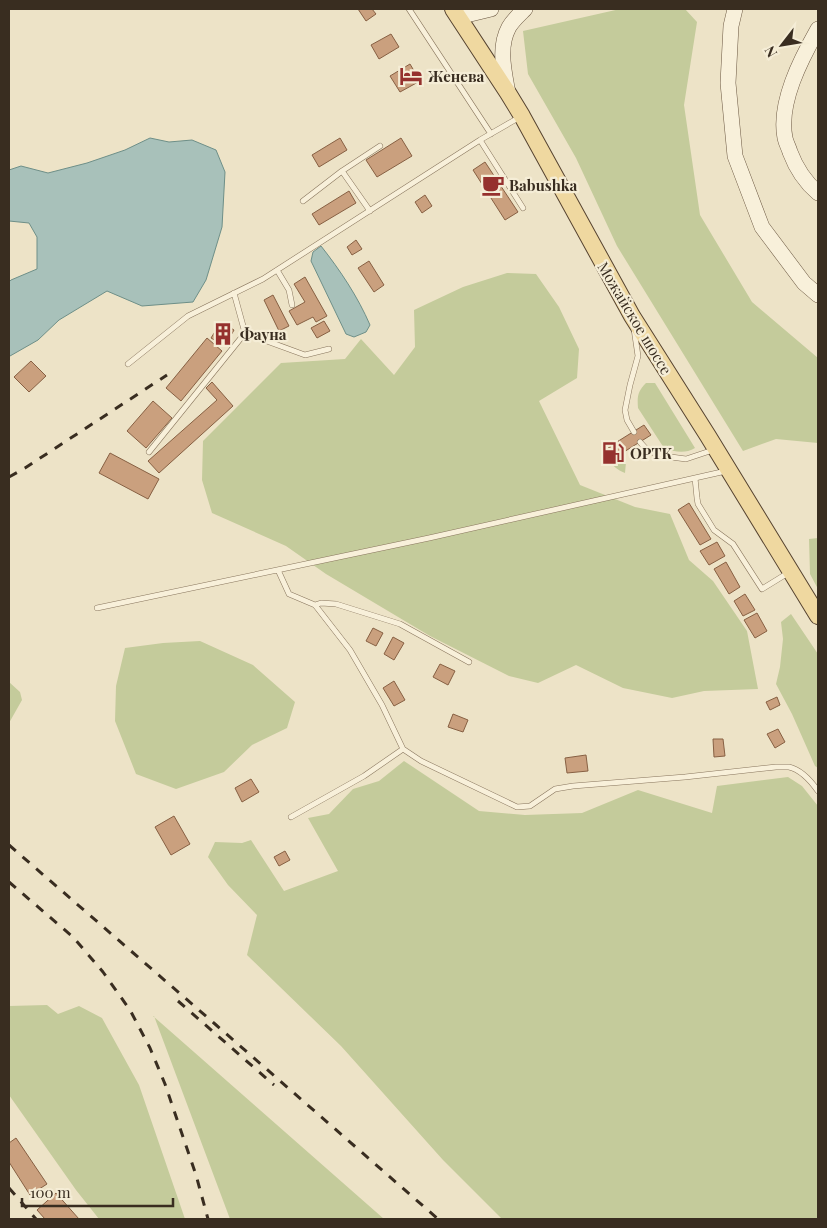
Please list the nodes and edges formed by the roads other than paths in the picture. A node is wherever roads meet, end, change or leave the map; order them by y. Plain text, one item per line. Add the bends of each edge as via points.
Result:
1 (409, 9) edge
2 (491, 9) edge
3 (525, 9) edge
4 (735, 9) edge
5 (456, 13) edge
6 (818, 29) edge
7 (508, 93) junction
8 (522, 116) junction
9 (491, 134) junction
10 (480, 140) junction
11 (380, 146) dead end
12 (342, 171) junction
13 (818, 193) edge
14 (303, 201) dead end
15 (523, 208) dead end
16 (370, 211) junction
17 (277, 270) junction
18 (234, 293) junction
19 (818, 295) edge
20 (292, 305) dead end
21 (632, 316) junction
22 (244, 332) junction
23 (329, 349) dead end
24 (128, 364) dead end
25 (634, 432) dead end
26 (640, 442) dead end
27 (716, 448) junction
28 (149, 452) dead end
29 (729, 470) junction
30 (695, 478) junction
31 (278, 570) junction
32 (791, 571) junction
33 (315, 605) junction
34 (97, 608) dead end
35 (818, 616) edge
36 (469, 662) dead end
37 (403, 749) junction
38 (818, 791) edge
39 (291, 818) dead end

1 - 9 lane
2 - 5 main road
3 - 7 main road via 510,26 503,44
4 - 19 main road via 728,83 735,156 762,227 804,283
5 - 7 main road, Можайское шоссе
6 - 13 main road via 792,82 784,111 785,137 794,163
7 - 8 main road, Можайское шоссе
8 - 9 lane
8 - 21 main road, Можайское шоссе
9 - 10 lane
10 - 15 lane
10 - 16 lane
11 - 12 lane
12 - 14 lane
12 - 16 lane
16 - 17 lane
17 - 18 lane
17 - 20 lane via 289,290
18 - 22 lane
18 - 24 lane via 188,316
21 - 25 lane via 638,356 625,410
21 - 27 main road, Можайское шоссе
22 - 23 lane via 305,355
22 - 28 lane
26 - 27 lane via 648,451 686,459
27 - 29 main road, Можайское шоссе
29 - 30 lane
29 - 32 main road, Можайское шоссе
30 - 31 lane
30 - 32 lane via 698,504 714,530 734,544 762,589
31 - 33 lane via 289,594
31 - 34 lane
32 - 35 main road, Можайское шоссе
33 - 36 lane via 336,604 400,624
33 - 37 lane via 350,650
37 - 38 lane via 420,761 517,807 530,806 555,789 573,786 776,767 791,768 805,775
37 - 39 lane via 364,776

